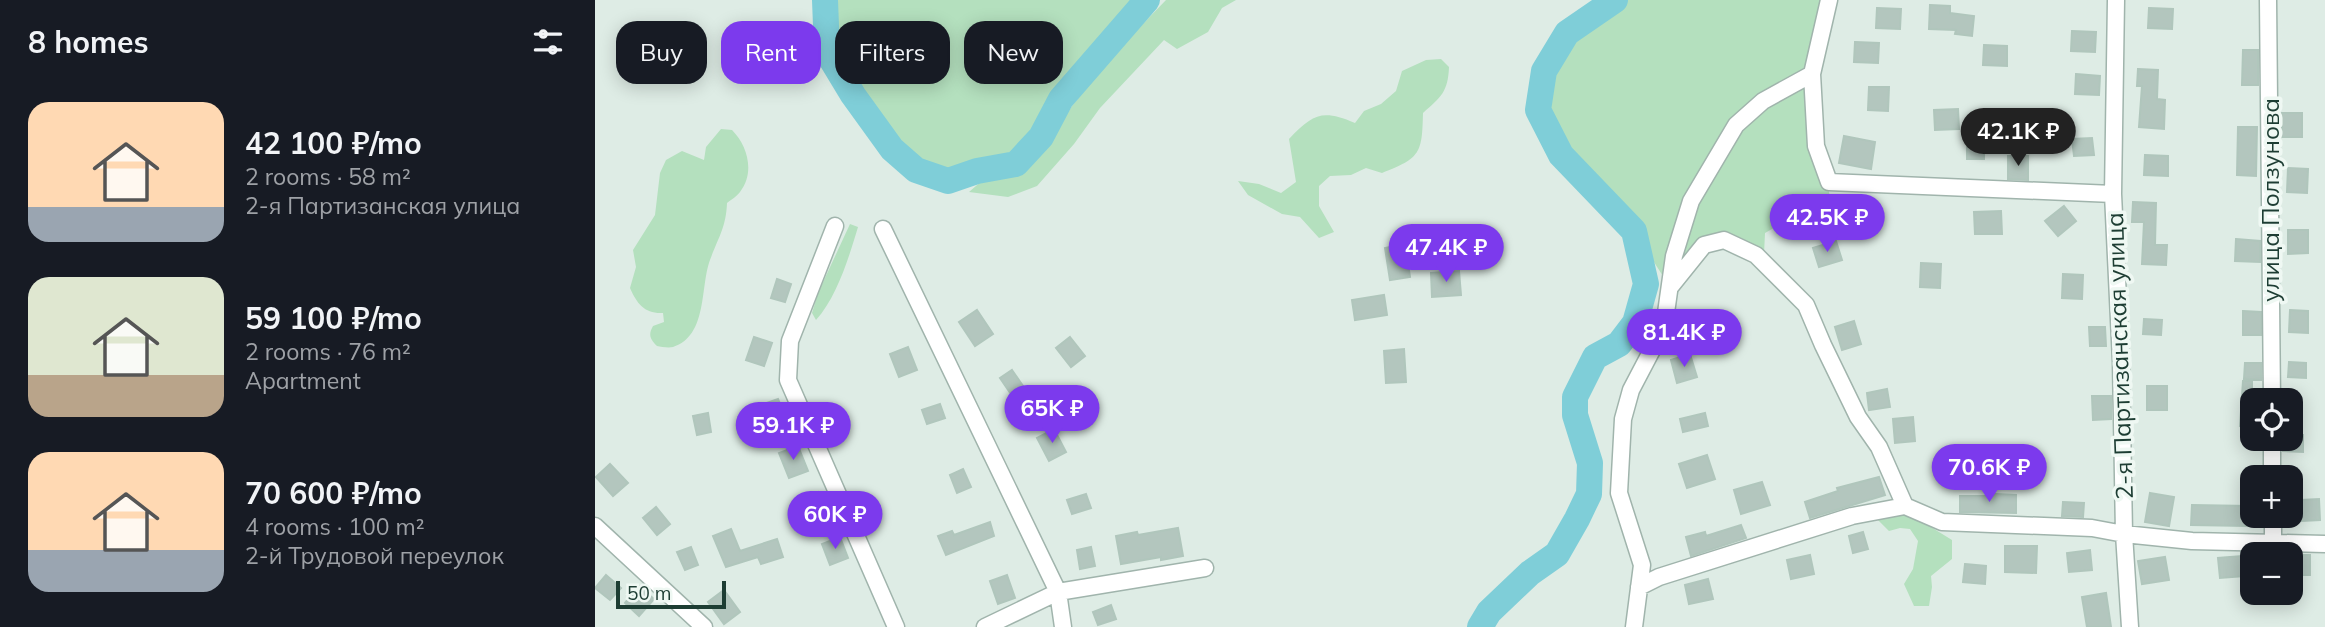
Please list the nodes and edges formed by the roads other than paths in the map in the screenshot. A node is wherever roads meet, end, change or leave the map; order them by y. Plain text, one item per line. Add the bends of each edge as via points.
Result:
1 (1829, 0) edge
2 (2116, 0) edge
3 (2268, 0) edge
4 (1812, 74) junction
5 (2113, 194) junction
6 (835, 226) dead end
7 (883, 229) dead end
8 (1670, 288) junction
9 (2272, 388) edge
10 (1905, 506) junction
11 (595, 526) edge
12 (2124, 534) junction
13 (2240, 543) edge
14 (2303, 544) edge
15 (2325, 544) edge
16 (1205, 568) dead end
17 (1639, 587) junction
18 (1058, 592) junction
19 (704, 627) edge
20 (896, 627) edge
21 (985, 627) edge
22 (1063, 627) edge
23 (1634, 627) edge
24 (2130, 627) edge

1 - 4 street
2 - 5 street, 2-я Партизанская улица
3 - 9 street, улица Ползунова
4 - 5 street via 1816,146 1829,182
4 - 8 street via 1763,101 1736,125 1691,201 1674,256
5 - 12 street, 2-я Партизанская улица
6 - 20 street via 790,341 788,380
7 - 18 street
8 - 10 street via 1704,245 1724,240 1756,255 1806,305
8 - 17 street via 1664,327 1631,390 1623,419 1619,493 1642,565
10 - 12 street via 1942,522 2092,528
10 - 17 street via 1852,516
11 - 19 street
12 - 13 street
12 - 24 street, 2-я Партизанская улица
14 - 15 street
16 - 18 street
17 - 23 street
18 - 21 street
18 - 22 street

